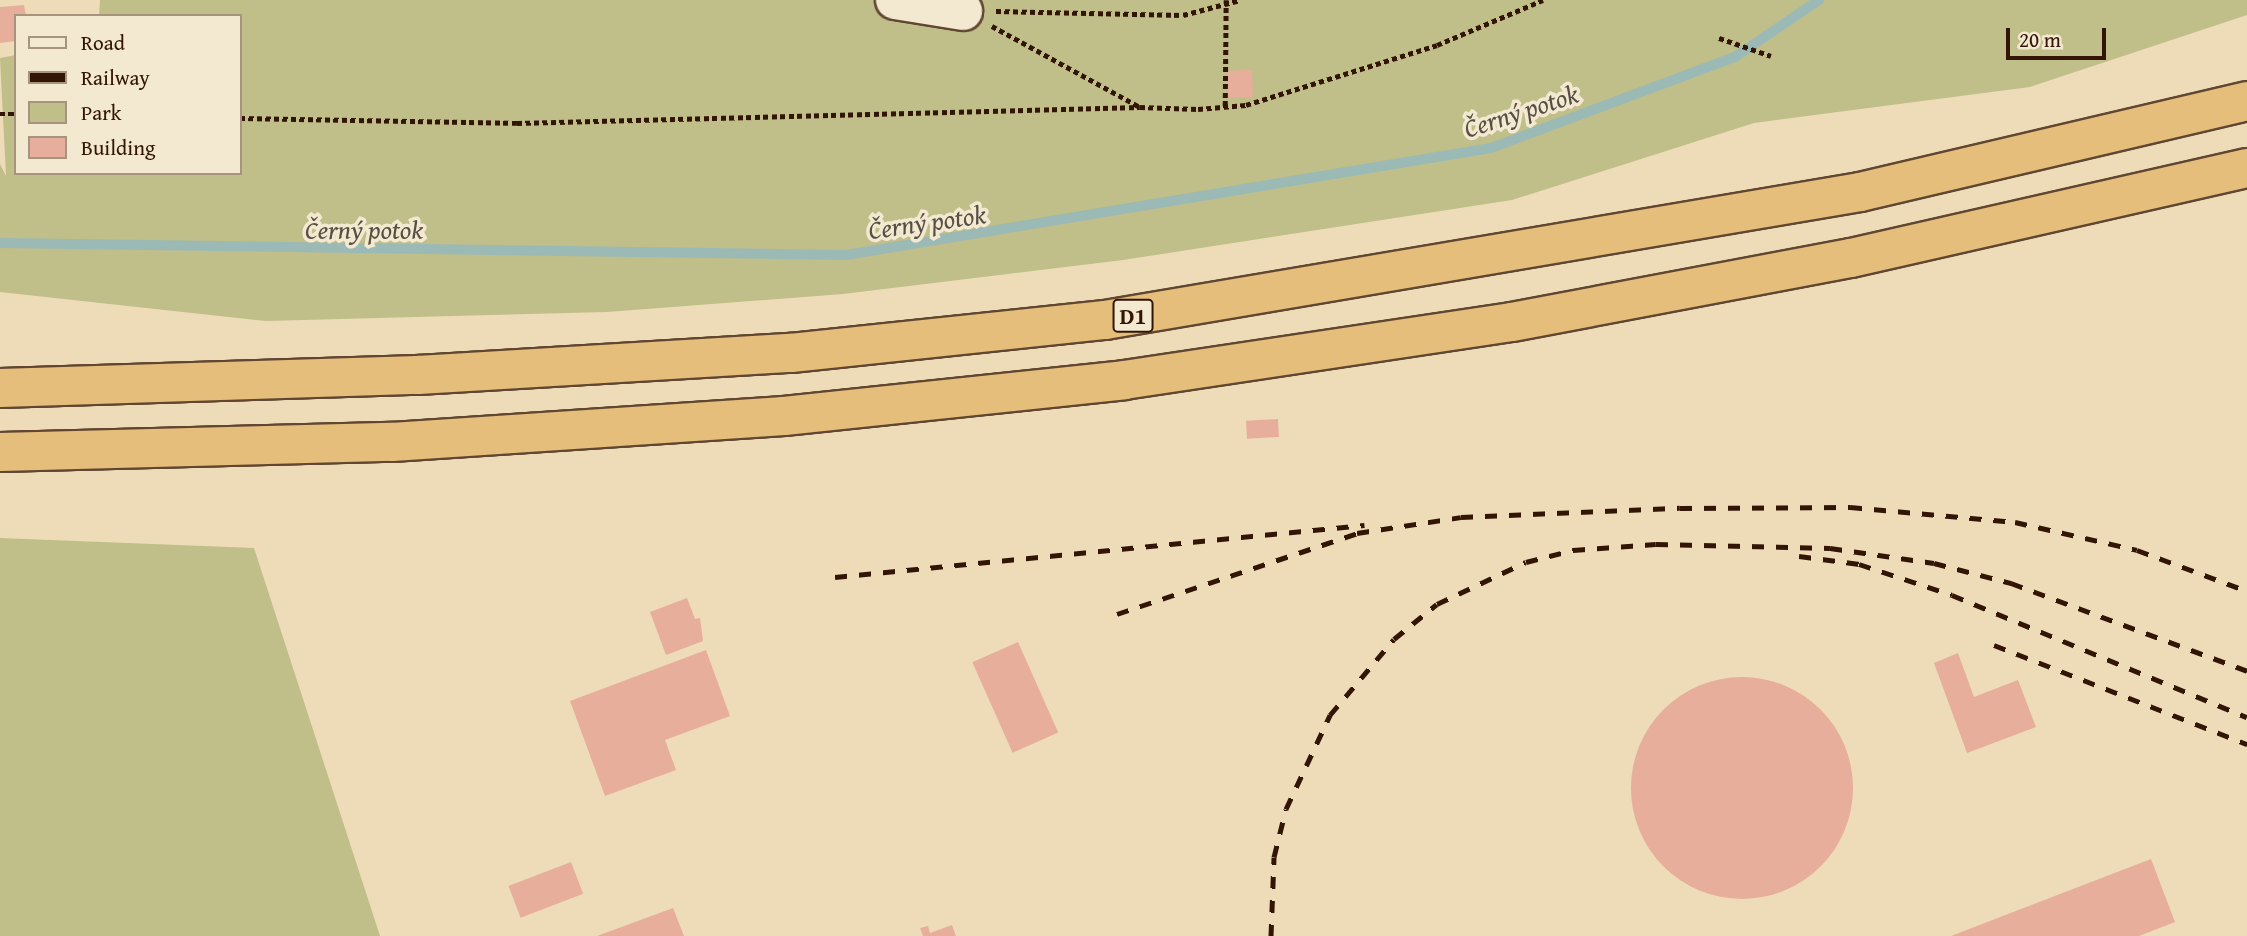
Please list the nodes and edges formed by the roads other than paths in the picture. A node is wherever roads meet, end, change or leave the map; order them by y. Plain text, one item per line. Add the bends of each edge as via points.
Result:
1 (895, 0) edge
2 (963, 10) road end
3 (2247, 101) edge
4 (2247, 168) edge
5 (0, 387) edge
6 (0, 452) edge

1 - 2 lane
3 - 5 highway, D1 via 1860,192 1105,320 791,353 432,375
4 - 6 highway via 1851,258 1526,320 1124,380 690,422 392,442

